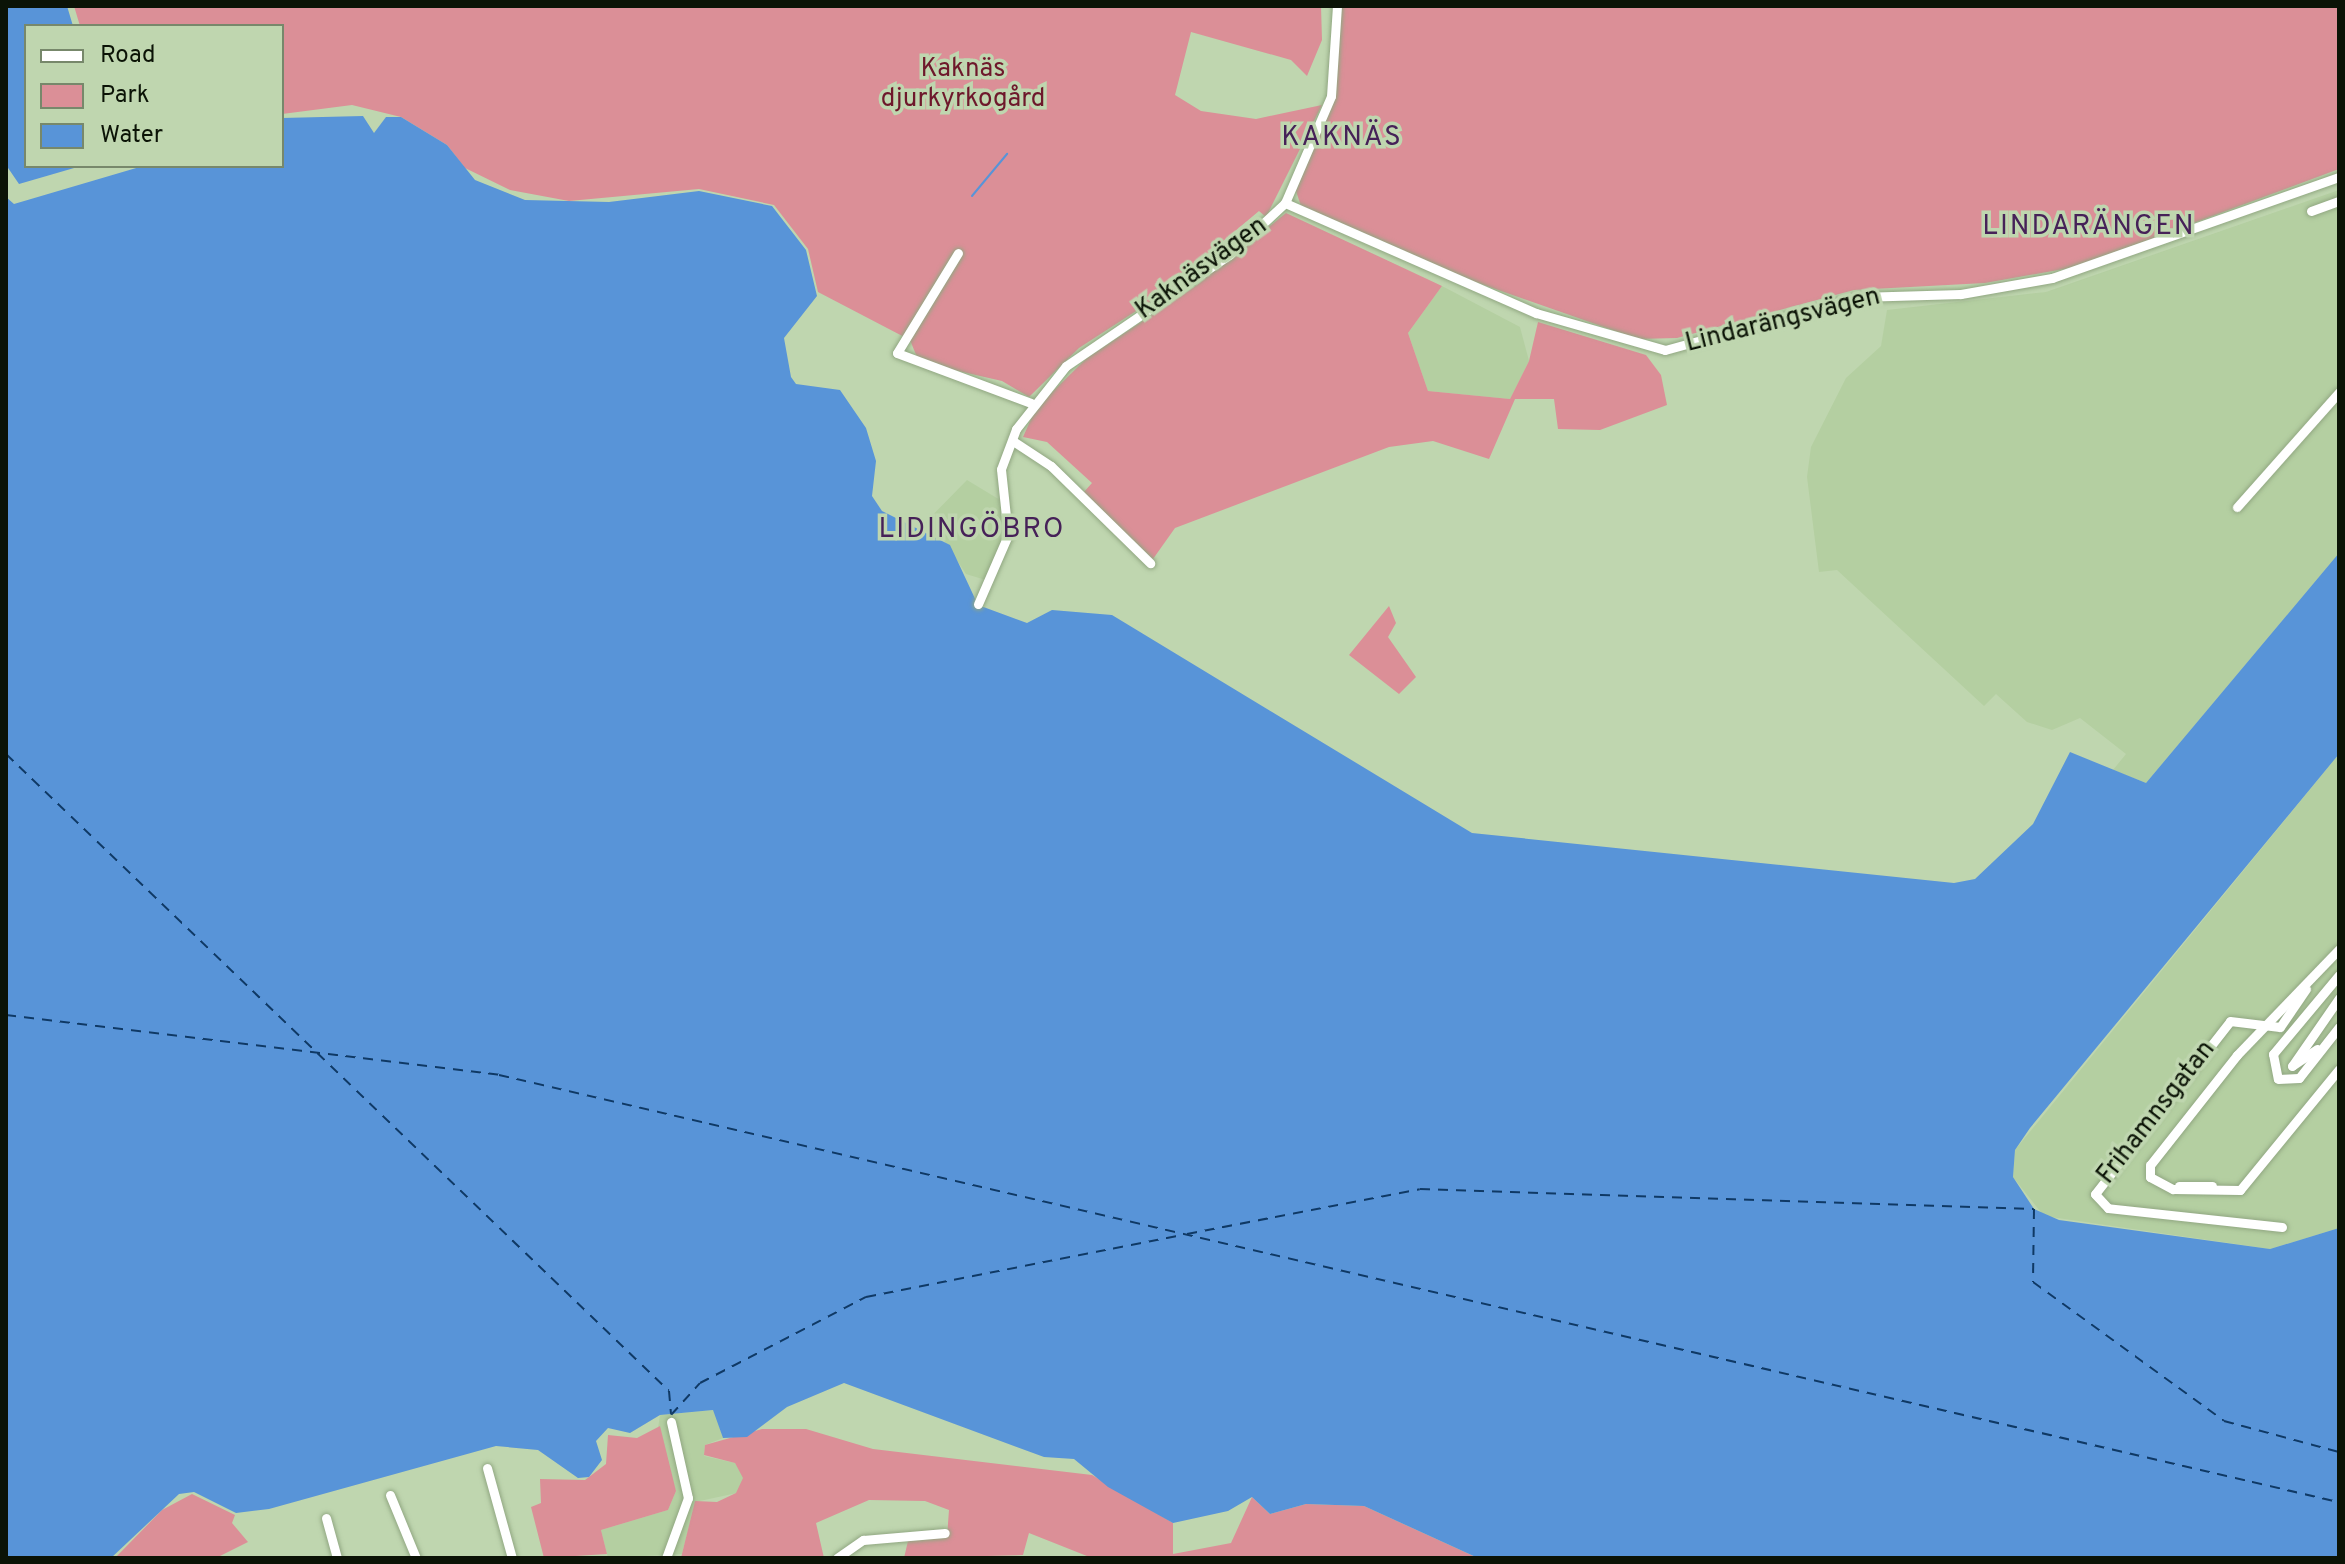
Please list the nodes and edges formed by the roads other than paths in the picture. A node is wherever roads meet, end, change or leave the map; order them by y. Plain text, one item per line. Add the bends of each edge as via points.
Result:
1 (1337, 6) edge
2 (2339, 177) edge
3 (2339, 201) edge
4 (1285, 203) junction
5 (2311, 211) dead end
6 (958, 253) dead end
7 (2339, 392) edge
8 (1031, 403) junction
9 (1013, 441) junction
10 (2237, 507) dead end
11 (1150, 563) dead end
12 (978, 604) dead end
13 (2339, 949) edge
14 (2339, 975) edge
15 (2307, 986) junction
16 (2339, 998) edge
17 (2268, 1024) junction
18 (2339, 1027) edge
19 (2332, 1037) junction
20 (2339, 1069) edge
21 (2282, 1227) dead end
22 (671, 1422) dead end
23 (487, 1468) dead end
24 (390, 1495) dead end
25 (326, 1518) dead end
26 (945, 1533) dead end
27 (337, 1558) edge
28 (416, 1558) edge
29 (512, 1558) edge
30 (666, 1558) edge
31 (837, 1558) edge

1 - 4 street, Kaknäsvägen via 1331,96
2 - 4 street, Lindarängsvägen via 2052,278 1961,294 1858,297 1665,350 1536,313
3 - 5 street
4 - 8 street, Kaknäsvägen via 1229,255 1084,352
6 - 8 street via 897,353
7 - 10 street
8 - 9 street, Kaknäsvägen
9 - 11 street via 1051,466
9 - 12 street, Kaknäsvägen via 1001,469 1008,535
13 - 15 street, Frihamnsgatan
14 - 19 street via 2273,1054 2278,1079 2299,1078
15 - 17 street, Frihamnsgatan
15 - 17 street, Frihamnsgatan via 2280,1027
16 - 19 street via 2292,1066
17 - 20 street, Frihamnsgatan via 2150,1165 2150,1177 2163,1186 2230,1193 2247,1182
17 - 21 street, Frihamnsgatan via 2230,1021 2095,1194 2108,1208
18 - 19 street
22 - 30 street via 688,1498
23 - 29 street
24 - 28 street
25 - 27 street
26 - 31 street via 863,1540

